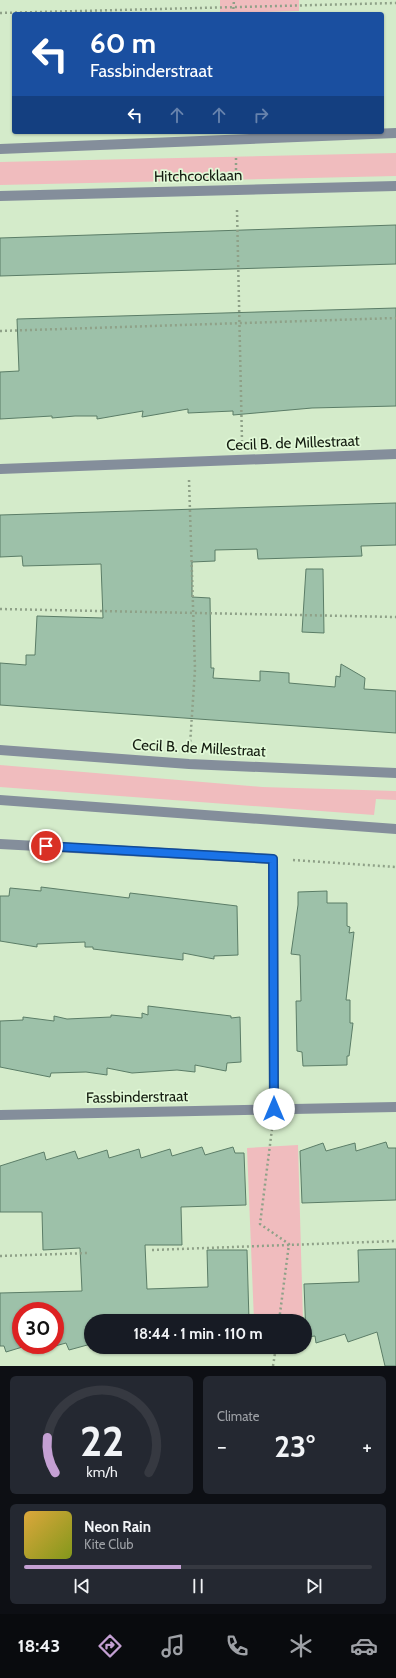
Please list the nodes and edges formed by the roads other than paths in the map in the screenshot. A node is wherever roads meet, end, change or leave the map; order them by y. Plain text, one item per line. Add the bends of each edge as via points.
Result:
1 (384, 133) edge
2 (396, 133) edge
3 (369, 134) edge
4 (0, 149) edge
5 (396, 186) edge
6 (0, 196) edge
7 (396, 454) edge
8 (0, 468) edge
9 (0, 750) edge
10 (396, 773) edge
11 (0, 800) edge
12 (396, 829) edge
13 (0, 844) edge
14 (396, 1106) edge
15 (274, 1109) junction
16 (0, 1114) edge

1 - 2 street
3 - 4 street
5 - 6 street, Hitchcocklaan
7 - 8 street, Cecil B. de Millestraat
9 - 10 street, Cecil B. de Millestraat via 189,764
11 - 12 street
13 - 15 street via 273,859
14 - 15 street, Fassbinderstraat
15 - 16 street, Fassbinderstraat

